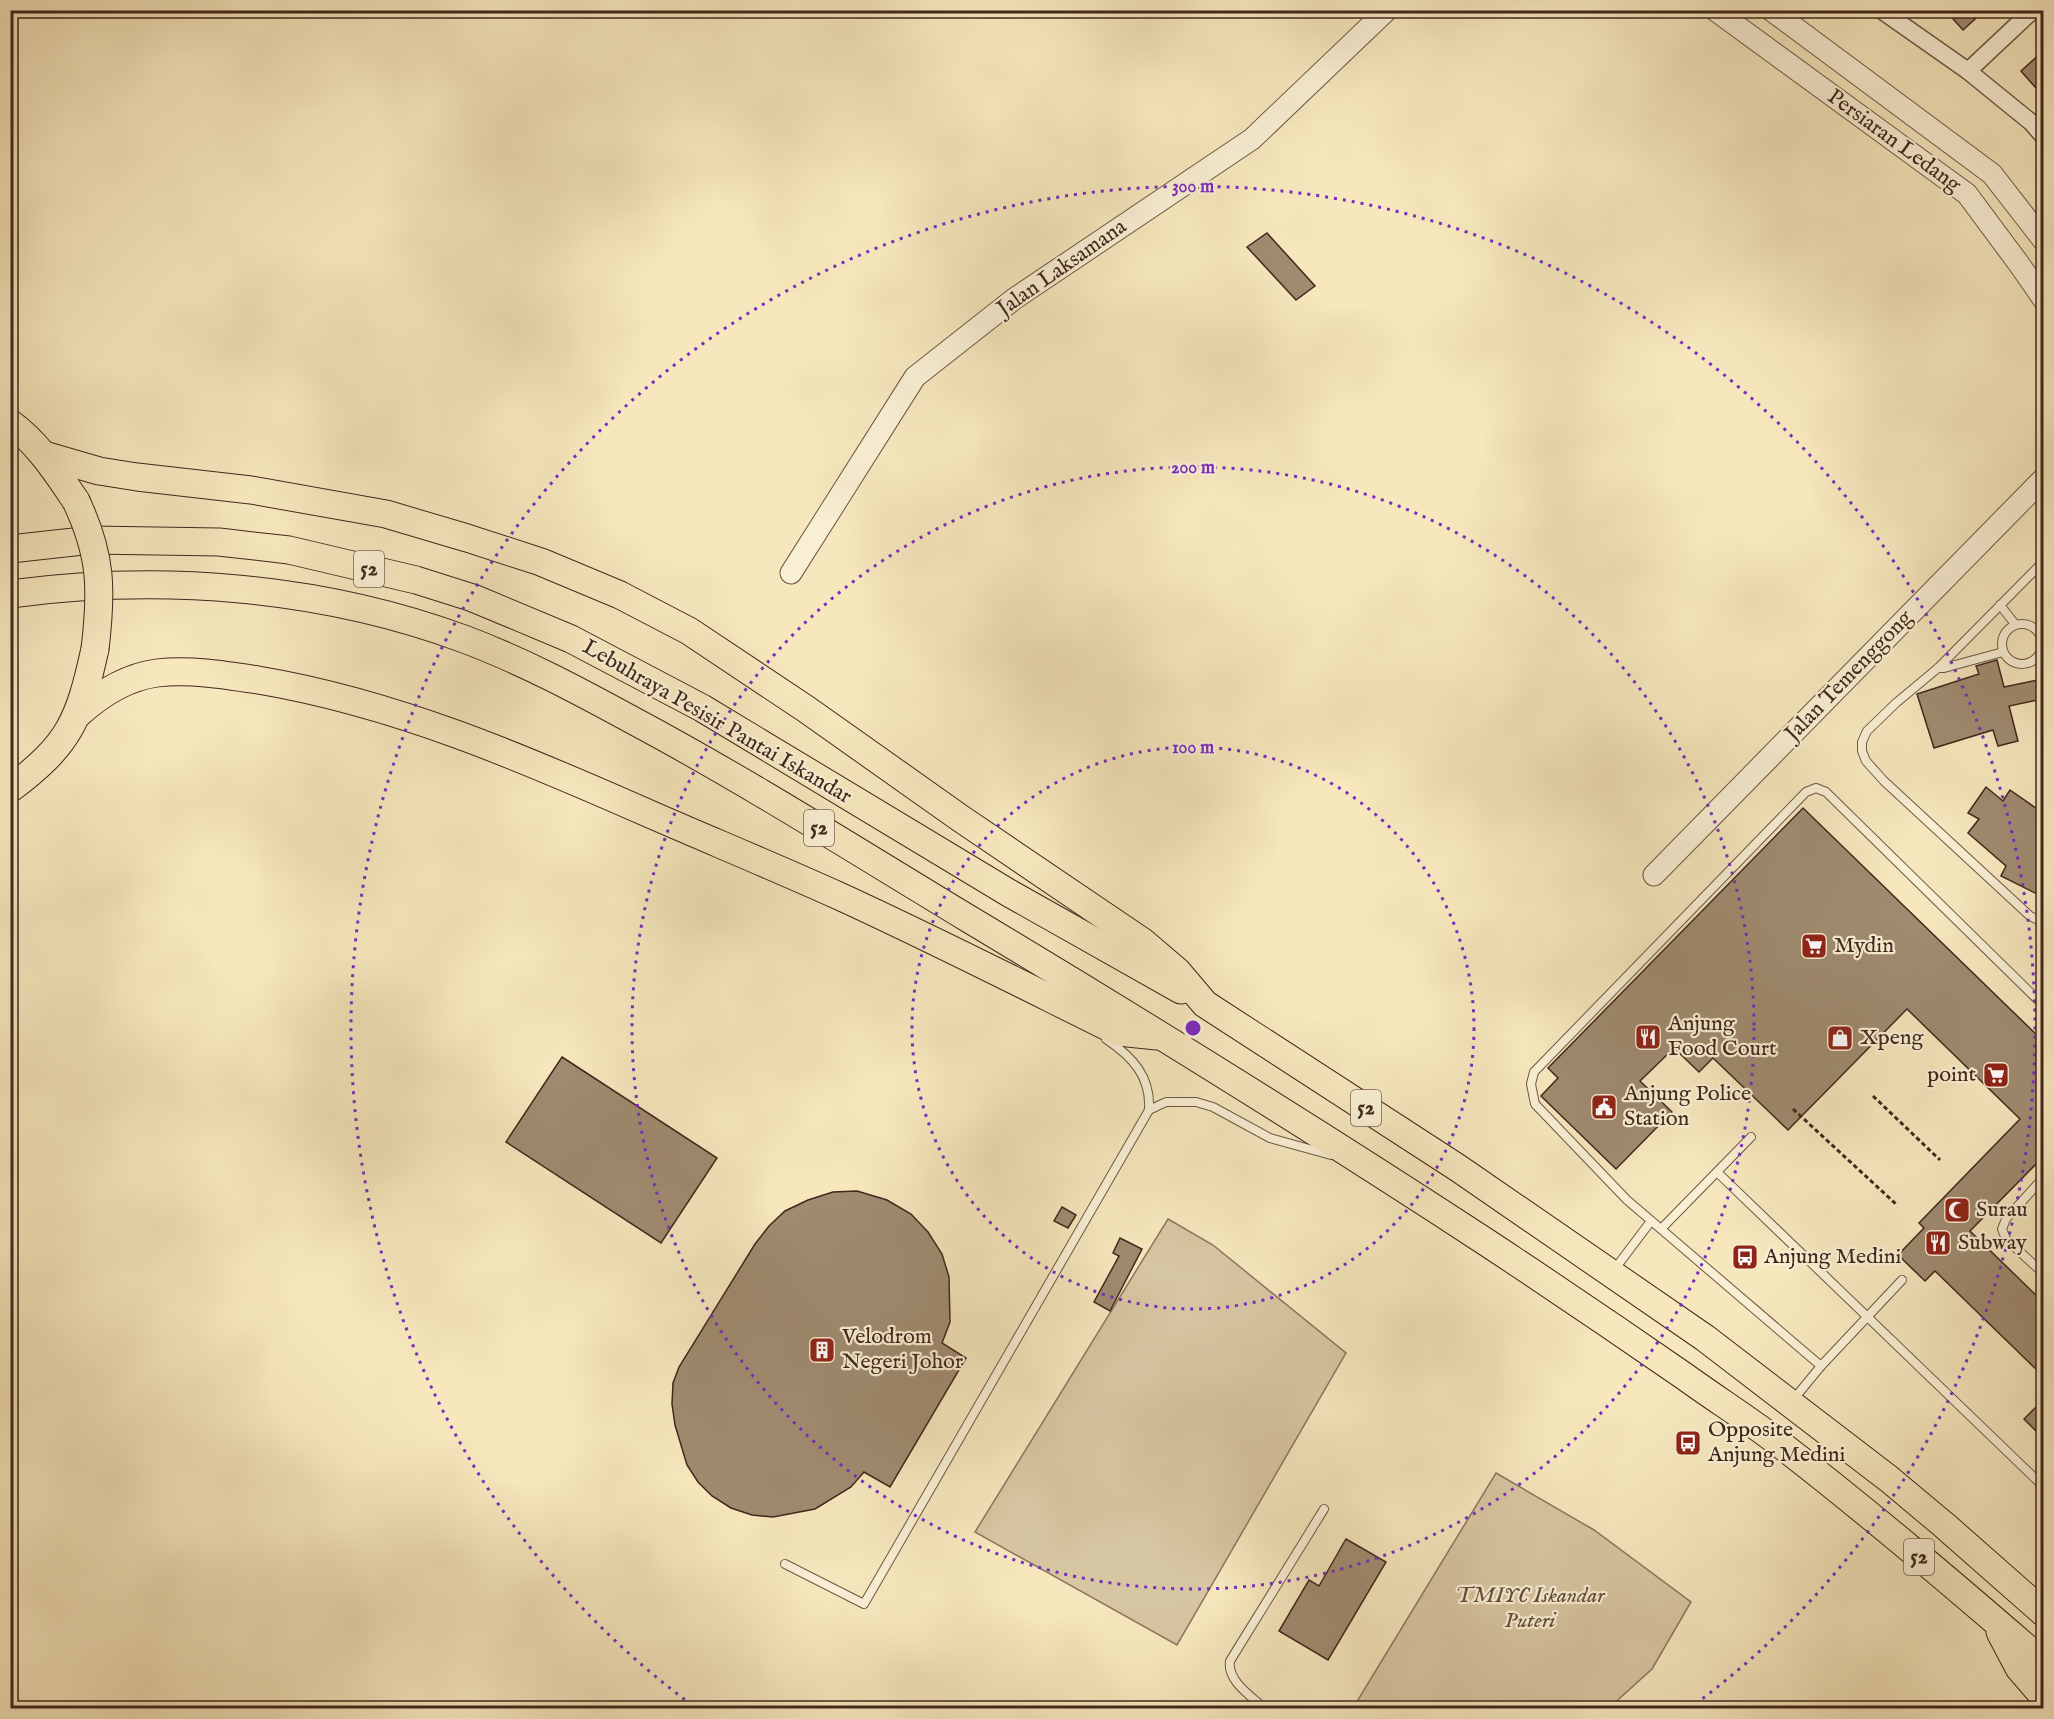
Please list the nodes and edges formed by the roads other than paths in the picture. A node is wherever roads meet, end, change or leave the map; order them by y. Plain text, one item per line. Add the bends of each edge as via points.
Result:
1 (1387, 10) edge
2 (1715, 10) edge
3 (1771, 10) edge
4 (1881, 10) edge
5 (2033, 10) edge
6 (1968, 71) junction
7 (2043, 137) edge
8 (2043, 241) edge
9 (2043, 300) edge
10 (10, 423) edge
11 (44, 455) junction
12 (2043, 478) edge
13 (10, 549) edge
14 (2043, 561) edge
15 (791, 573) dead end
16 (10, 594) edge
17 (2000, 605) junction
18 (2015, 624) junction
19 (2043, 639) edge
20 (2003, 652) junction
21 (1938, 668) junction
22 (78, 714) junction
23 (10, 789) edge
24 (1654, 874) dead end
25 (2043, 923) edge
26 (1205, 1004) junction
27 (2043, 1006) edge
28 (1069, 1008) junction
29 (1089, 1028) dead end
30 (1097, 1034) dead end
31 (1166, 1037) junction
32 (1149, 1110) junction
33 (1752, 1137) dead end
34 (1364, 1164) junction
35 (1717, 1172) junction
36 (2043, 1177) edge
37 (1651, 1221) junction
38 (1661, 1229) junction
39 (1612, 1273) junction
40 (2043, 1274) edge
41 (1902, 1280) dead end
42 (1867, 1317) junction
43 (1821, 1366) junction
44 (1791, 1402) junction
45 (2043, 1487) edge
46 (1324, 1509) dead end
47 (785, 1564) dead end
48 (1995, 1570) junction
49 (2043, 1592) edge
50 (2043, 1613) edge
51 (1995, 1620) junction
52 (2043, 1662) edge
53 (2043, 1697) edge
54 (1263, 1708) edge

1 - 15 street, Jalan Laksamana via 1252,139 1014,299 915,377
2 - 9 street, Persiaran Ledang via 1967,194
3 - 8 street, Persiaran Ledang via 1992,174
4 - 6 street
5 - 6 street
6 - 7 street via 2032,123
10 - 11 highway
11 - 22 highway, bridge via 76,501 88,527 99,573 95,649
11 - 26 highway via 99,471 251,490 386,514 541,562 620,596 689,631 1143,942 1177,971
12 - 24 street, Jalan Temenggong
13 - 26 highway, Lebuhraya Pesisir Pantai Iskandar / 52 via 92,540 219,542 288,550 416,580 473,598 571,639 702,708
14 - 17 lane
16 - 31 highway, Lebuhraya Pesisir Pantai Iskandar / 52 via 136,584 210,586 338,605 397,618 462,639 577,690 689,750
17 - 18 lane
17 - 21 lane
18 - 19 lane via 2035,627
18 - 20 lane via 2005,633
19 - 20 lane via 2041,652 2026,664 2013,662
20 - 21 lane
21 - 25 lane via 1867,731 1862,742 1866,761 1906,803 2030,916
22 - 23 highway via 64,740 45,761
22 - 28 highway via 112,688 155,673 186,672 290,686 391,712 498,749 596,790 841,897
26 - 39 highway, 52
27 - 37 lane via 1826,792 1811,789 1534,1072 1531,1084 1535,1104
28 - 29 lane
28 - 31 highway via 1118,1032
30 - 32 lane via 1130,1059 1146,1082
31 - 34 highway, 52
32 - 34 lane via 1166,1102 1196,1102 1213,1107 1269,1138
32 - 47 lane via 864,1604
33 - 35 lane
34 - 51 highway, 52 via 1766,1433
35 - 38 lane
35 - 42 lane
36 - 40 lane via 2006,1219 2002,1229 2006,1239
37 - 38 lane
37 - 39 lane
38 - 43 lane
39 - 44 highway, 52
41 - 42 lane
42 - 43 lane
42 - 45 lane
43 - 44 lane
44 - 48 highway, 52
46 - 54 lane via 1230,1661 1234,1679
48 - 49 highway via 2022,1579
48 - 50 highway, 52
51 - 52 highway, 52
51 - 53 highway via 2019,1668

